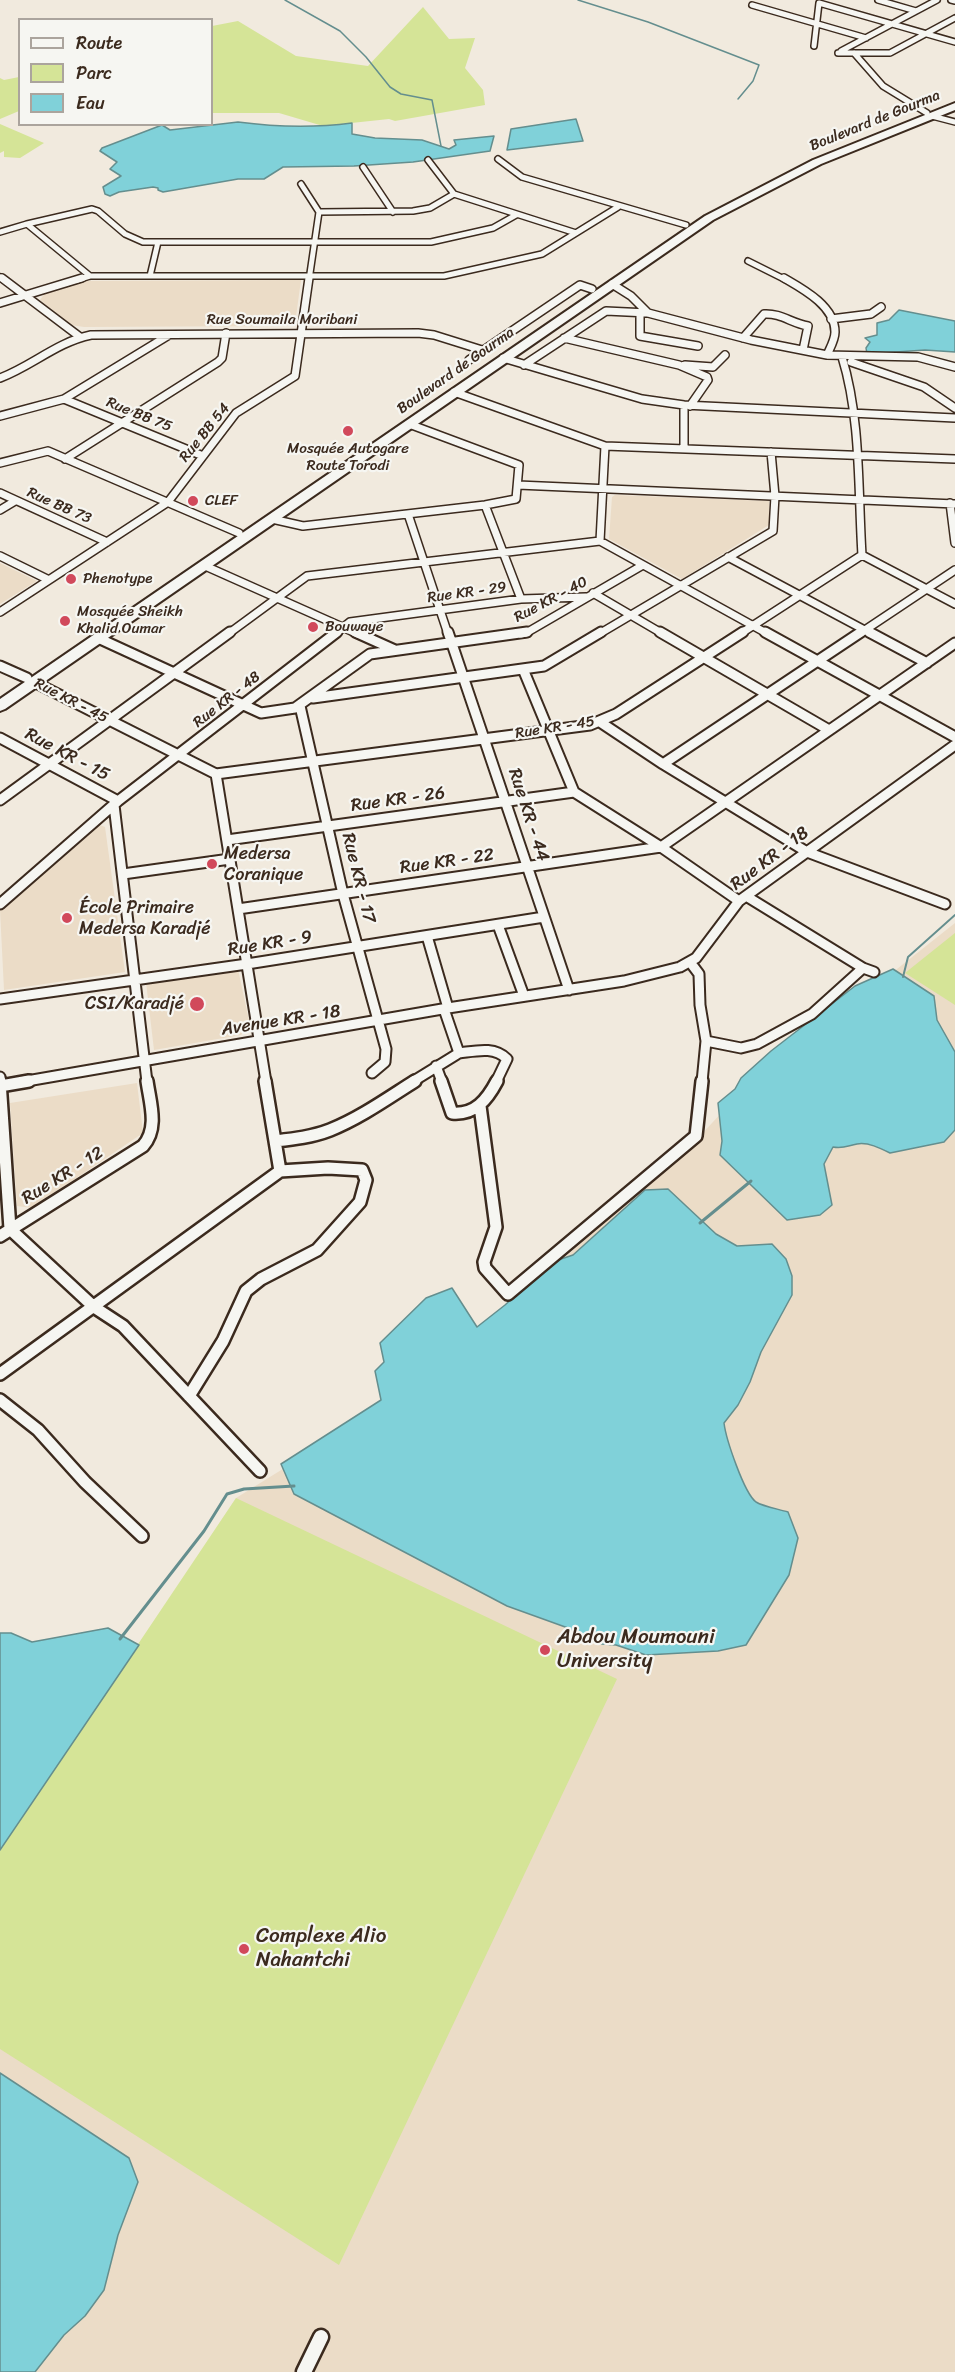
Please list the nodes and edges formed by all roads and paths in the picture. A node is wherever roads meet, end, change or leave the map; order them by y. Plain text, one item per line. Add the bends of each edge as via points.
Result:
1 (878, 0) edge
2 (937, 0) edge
3 (951, 0) edge
4 (955, 1) edge
5 (752, 5) dead end
6 (916, 11) junction
7 (953, 21) edge
8 (817, 24) junction
9 (891, 24) junction
10 (925, 34) junction
11 (866, 38) junction
12 (955, 42) edge
13 (814, 46) dead end
14 (854, 53) junction
15 (955, 104) edge
16 (929, 114) junction
17 (955, 123) edge
18 (498, 159) dead end
19 (428, 160) dead end
20 (363, 168) dead end
21 (302, 184) dead end
22 (454, 194) junction
23 (618, 207) junction
24 (320, 212) junction
25 (393, 212) junction
26 (516, 215) junction
27 (705, 217) junction
28 (27, 224) junction
29 (686, 225) junction
30 (0, 232) edge
31 (576, 234) junction
32 (158, 242) junction
33 (315, 243) junction
34 (748, 261) dead end
35 (90, 276) junction
36 (150, 276) junction
37 (310, 276) junction
38 (0, 277) edge
39 (608, 282) junction
40 (592, 289) junction
41 (24, 296) junction
42 (0, 303) edge
43 (881, 307) dead end
44 (644, 313) junction
45 (831, 319) junction
46 (226, 333) junction
47 (302, 333) junction
48 (170, 334) junction
49 (80, 337) junction
50 (564, 338) junction
51 (743, 338) junction
52 (698, 346) dead end
53 (803, 350) junction
54 (482, 351) junction
55 (725, 355) dead end
56 (826, 355) junction
57 (503, 358) junction
58 (842, 358) junction
59 (469, 360) dead end
60 (524, 365) junction
61 (679, 365) junction
62 (955, 368) edge
63 (0, 378) edge
64 (454, 392) junction
65 (64, 399) junction
66 (687, 406) junction
67 (955, 408) edge
68 (853, 413) junction
69 (0, 416) edge
70 (955, 418) edge
71 (123, 422) junction
72 (410, 424) junction
73 (605, 446) junction
74 (684, 449) junction
75 (771, 452) junction
76 (203, 456) junction
77 (855, 456) junction
78 (65, 459) junction
79 (955, 460) edge
80 (0, 463) edge
81 (518, 485) junction
82 (603, 490) junction
83 (0, 493) edge
84 (775, 496) junction
85 (859, 500) junction
86 (15, 501) junction
87 (168, 502) junction
88 (952, 503) edge
89 (485, 506) junction
90 (0, 510) edge
91 (408, 514) junction
92 (272, 519) junction
93 (239, 533) junction
94 (107, 542) junction
95 (600, 542) junction
96 (955, 543) edge
97 (503, 552) junction
98 (862, 555) junction
99 (0, 556) edge
100 (728, 557) junction
101 (425, 561) junction
102 (203, 565) junction
103 (643, 565) junction
104 (955, 570) edge
105 (49, 580) junction
106 (681, 586) junction
107 (926, 589) junction
108 (589, 595) junction
109 (801, 596) junction
110 (276, 597) junction
111 (521, 599) junction
112 (955, 604) edge
113 (442, 610) junction
114 (0, 612) edge
115 (631, 616) junction
116 (353, 621) joint
117 (754, 626) junction
118 (342, 627) junction
119 (864, 630) junction
120 (98, 638) junction
121 (453, 643) junction
122 (955, 644) edge
123 (395, 651) junction
124 (704, 658) junction
125 (817, 661) junction
126 (927, 663) junction
127 (0, 666) edge
128 (523, 669) junction
129 (173, 672) junction
130 (465, 677) junction
131 (30, 680) junction
132 (767, 694) junction
133 (879, 696) junction
134 (0, 697) edge
135 (310, 698) junction
136 (241, 705) junction
137 (0, 706) edge
138 (300, 706) junction
139 (108, 720) junction
140 (600, 722) junction
141 (547, 730) junction
142 (829, 730) junction
143 (955, 737) edge
144 (0, 738) edge
145 (485, 738) junction
146 (955, 745) edge
147 (178, 755) junction
148 (314, 761) junction
149 (48, 764) junction
150 (663, 764) junction
151 (216, 774) junction
152 (574, 792) junction
153 (0, 800) edge
154 (506, 801) junction
155 (725, 802) junction
156 (116, 803) junction
157 (328, 826) junction
158 (227, 840) junction
159 (661, 847) junction
160 (807, 852) junction
161 (230, 859) junction
162 (527, 866) junction
163 (123, 874) junction
164 (343, 894) junction
165 (743, 898) junction
166 (0, 904) edge
167 (945, 904) dead end
168 (238, 909) junction
169 (544, 918) junction
170 (498, 925) junction
171 (427, 936) junction
172 (358, 947) junction
173 (690, 962) junction
174 (247, 964) junction
175 (862, 968) junction
176 (874, 972) dead end
177 (134, 980) junction
178 (569, 990) junction
179 (524, 996) junction
180 (0, 999) edge
181 (446, 1009) junction
182 (379, 1021) junction
183 (259, 1040) junction
184 (706, 1041) junction
185 (459, 1053) junction
186 (146, 1061) junction
187 (436, 1066) junction
188 (372, 1073) dead end
189 (0, 1077) edge
190 (0, 1086) edge
191 (480, 1106) junction
192 (275, 1141) junction
193 (280, 1171) junction
194 (5, 1232) edge
195 (94, 1307) junction
196 (0, 1374) edge
197 (189, 1396) junction
198 (0, 1400) edge
199 (260, 1471) dead end
200 (142, 1536) dead end
201 (321, 2337) dead end
202 (304, 2372) edge

1 - 6 street
2 - 6 street
3 - 4 street
5 - 8 street
6 - 9 street
7 - 10 street
8 - 9 street via 816,3
8 - 11 street
8 - 13 street
9 - 10 street
9 - 11 street
10 - 12 street
10 - 14 street via 890,53
11 - 14 street via 838,53
14 - 16 street via 883,86
15 - 16 highway, Boulevard de Gourma
16 - 17 street
16 - 27 highway, Boulevard de Gourma via 814,161
18 - 23 street via 522,177
19 - 22 street
20 - 25 street
21 - 24 street
22 - 25 street via 430,208
22 - 26 street
23 - 29 street
23 - 31 street
24 - 25 street
24 - 33 street, Rue BB 54
26 - 31 street
26 - 33 street via 493,228 434,242
27 - 29 highway, Boulevard de Gourma
27 - 39 highway, Boulevard de Gourma
28 - 30 street
28 - 32 street via 94,209 134,239
28 - 35 street
29 - 39 highway, Boulevard de Gourma
31 - 37 street via 542,254 444,276
32 - 33 street
32 - 36 street
33 - 37 street, Rue BB 54
34 - 45 street via 813,297 823,304
35 - 36 street
35 - 41 street
36 - 37 street
37 - 47 street, Rue BB 54
38 - 41 street
39 - 40 highway, Boulevard de Gourma
39 - 44 street via 631,296
39 - 57 highway, Boulevard de Gourma
40 - 54 street via 580,285
40 - 93 highway, Boulevard de Gourma
41 - 42 street
41 - 49 street
43 - 45 street via 871,314
44 - 50 street via 606,311
44 - 51 street
44 - 52 street via 640,336
45 - 56 street via 835,336
46 - 47 street, Rue Soumaila Moribani
46 - 48 street, Rue Soumaila Moribani
46 - 71 street via 218,362
47 - 54 street, Rue Soumaila Moribani via 418,333
47 - 76 street, Rue BB 54 via 295,376 236,413
48 - 49 street, Rue Soumaila Moribani
48 - 65 street
49 - 63 street
50 - 60 street
50 - 61 street
51 - 53 street
51 - 53 street via 764,314 777,313 793,323 808,326
53 - 56 street
54 - 59 street
55 - 61 street via 713,367
56 - 58 street
57 - 60 street
57 - 64 highway, Boulevard de Gourma
58 - 62 street via 918,357
58 - 67 street via 924,387
58 - 68 street
60 - 66 street via 642,399
61 - 66 street via 709,379
64 - 72 highway, Boulevard de Gourma
64 - 73 street
65 - 69 street
65 - 71 street, Rue BB 75
66 - 68 street
66 - 74 street
68 - 70 street
68 - 77 street
71 - 76 street, Rue BB 75
71 - 78 street
72 - 81 street via 517,464
72 - 92 highway, Boulevard de Gourma
73 - 74 street
73 - 82 street
74 - 75 street
75 - 77 street
75 - 84 street
76 - 87 street, Rue BB 54
77 - 79 street
77 - 85 street
78 - 80 street via 48,451
78 - 87 street
81 - 82 street
81 - 89 street via 515,501
82 - 84 street
82 - 95 street
83 - 86 street, Rue BB 73
84 - 85 street
84 - 100 street via 774,530
85 - 88 street
85 - 98 street
86 - 90 street
86 - 94 street, Rue BB 73
87 - 93 street
87 - 94 street, Rue BB 54
88 - 96 street
89 - 91 street
89 - 97 street
91 - 92 street via 303,526
91 - 101 street, Rue KR - 44
92 - 102 highway, Boulevard de Gourma
93 - 131 highway, Boulevard de Gourma
94 - 105 street, Rue BB 54
95 - 97 street
95 - 103 street
97 - 101 street
97 - 111 street
98 - 107 street
98 - 109 street, Rue KR - 45
99 - 105 street
100 - 106 street
100 - 109 street
101 - 110 street via 312,574
101 - 113 street, Rue KR - 44
102 - 110 street
102 - 120 highway, Boulevard de Gourma
103 - 106 street
103 - 108 street, Rue KR - 40
104 - 107 street
105 - 114 street, Rue BB 54
106 - 115 street
106 - 117 street
107 - 112 street
107 - 119 street
108 - 111 street, Rue KR - 29
108 - 115 street
108 - 121 street, Rue KR - 40 via 525,633
109 - 117 street, Rue KR - 45
109 - 119 street
110 - 118 street
110 - 129 street
111 - 113 street, Rue KR - 29
113 - 116 street, Rue KR - 29
113 - 121 street, Rue KR - 44
115 - 124 street
115 - 128 street via 548,664
116 - 118 street, Rue KR - 48
117 - 124 street, Rue KR - 45
117 - 125 street
118 - 123 street
118 - 136 street, Rue KR - 48
119 - 125 street
119 - 126 street
120 - 129 street
120 - 131 highway, Boulevard de Gourma
121 - 123 street, Rue KR - 40
121 - 130 street, Rue KR - 44
122 - 126 street
123 - 135 street, Rue KR - 40 via 366,656
124 - 132 street
124 - 140 street, Rue KR - 45
125 - 132 street
125 - 133 street
126 - 133 street
127 - 131 street, Rue KR - 45
128 - 130 street
128 - 141 street
129 - 136 street
129 - 139 street
130 - 135 street
130 - 145 street, Rue KR - 44
131 - 134 highway, Boulevard de Gourma
131 - 137 highway, Boulevard de Gourma
131 - 139 street, Rue KR - 45
132 - 142 street
132 - 150 street
133 - 142 street
133 - 143 street
135 - 138 street, Rue KR - 40
136 - 138 street via 261,713
136 - 147 street, Rue KR - 48
138 - 148 street, Rue KR - 17
139 - 147 street, Rue KR - 45
139 - 149 street
140 - 141 street, Rue KR - 45
140 - 150 street
141 - 145 street, Rue KR - 45
141 - 152 street
142 - 155 street
144 - 149 street, Rue KR - 15
145 - 148 street, Rue KR - 45
145 - 154 street, Rue KR - 44
146 - 160 street, Rue KR - 18
147 - 151 street, Rue KR - 45
147 - 156 street, Rue KR - 48
148 - 151 street, Rue KR - 45
148 - 157 street, Rue KR - 17
149 - 153 street
149 - 156 street, Rue KR - 15
150 - 155 street
151 - 158 street
152 - 154 street, Rue KR - 26
152 - 159 street
154 - 157 street, Rue KR - 26
154 - 162 street, Rue KR - 44
155 - 159 street
155 - 160 street
156 - 163 street
156 - 166 street, Rue KR - 48
157 - 158 street, Rue KR - 26
157 - 164 street, Rue KR - 17
158 - 161 street
159 - 162 street, Rue KR - 22
159 - 165 street
160 - 165 street, Rue KR - 18
160 - 167 street
161 - 163 street
161 - 168 street
162 - 164 street, Rue KR - 22
162 - 169 street, Rue KR - 44
163 - 177 street
164 - 168 street, Rue KR - 22
164 - 172 street, Rue KR - 17
165 - 173 street, Rue KR - 18
165 - 175 street
168 - 174 street
169 - 170 street, Rue KR - 9
169 - 178 street, Rue KR - 44
170 - 171 street, Rue KR - 9
170 - 179 street
171 - 172 street, Rue KR - 9
171 - 181 street
172 - 174 street, Rue KR - 9
172 - 182 street, Rue KR - 17
173 - 178 street, Rue KR - 18 via 649,976
173 - 184 street via 699,974
174 - 177 street, Rue KR - 9
174 - 183 street
175 - 176 street
175 - 184 street via 812,1014 757,1044 741,1048
177 - 180 street, Rue KR - 9
177 - 186 street
178 - 179 street, Avenue KR - 18
179 - 181 street, Avenue KR - 18
181 - 182 street, Avenue KR - 18
181 - 185 street
182 - 183 street, Avenue KR - 18
182 - 188 street, Rue KR - 17 via 387,1049 385,1062
183 - 186 street, Avenue KR - 18
183 - 192 street
184 - 191 street via 696,1136 508,1294 489,1274 484,1262 496,1227
185 - 187 street
185 - 191 street via 497,1051 507,1059
186 - 190 street, Avenue KR - 18
186 - 194 street, Rue KR - 12 via 151,1137 143,1146
187 - 191 street via 452,1113 462,1114
187 - 192 street via 367,1111 322,1134
189 - 190 street
190 - 194 street
192 - 193 street
193 - 195 street
193 - 197 street via 360,1169 365,1190 360,1202 317,1250 246,1291 227,1334
194 - 195 street
195 - 196 street
195 - 197 street via 123,1326
197 - 199 street
198 - 200 street via 38,1430
201 - 202 street

